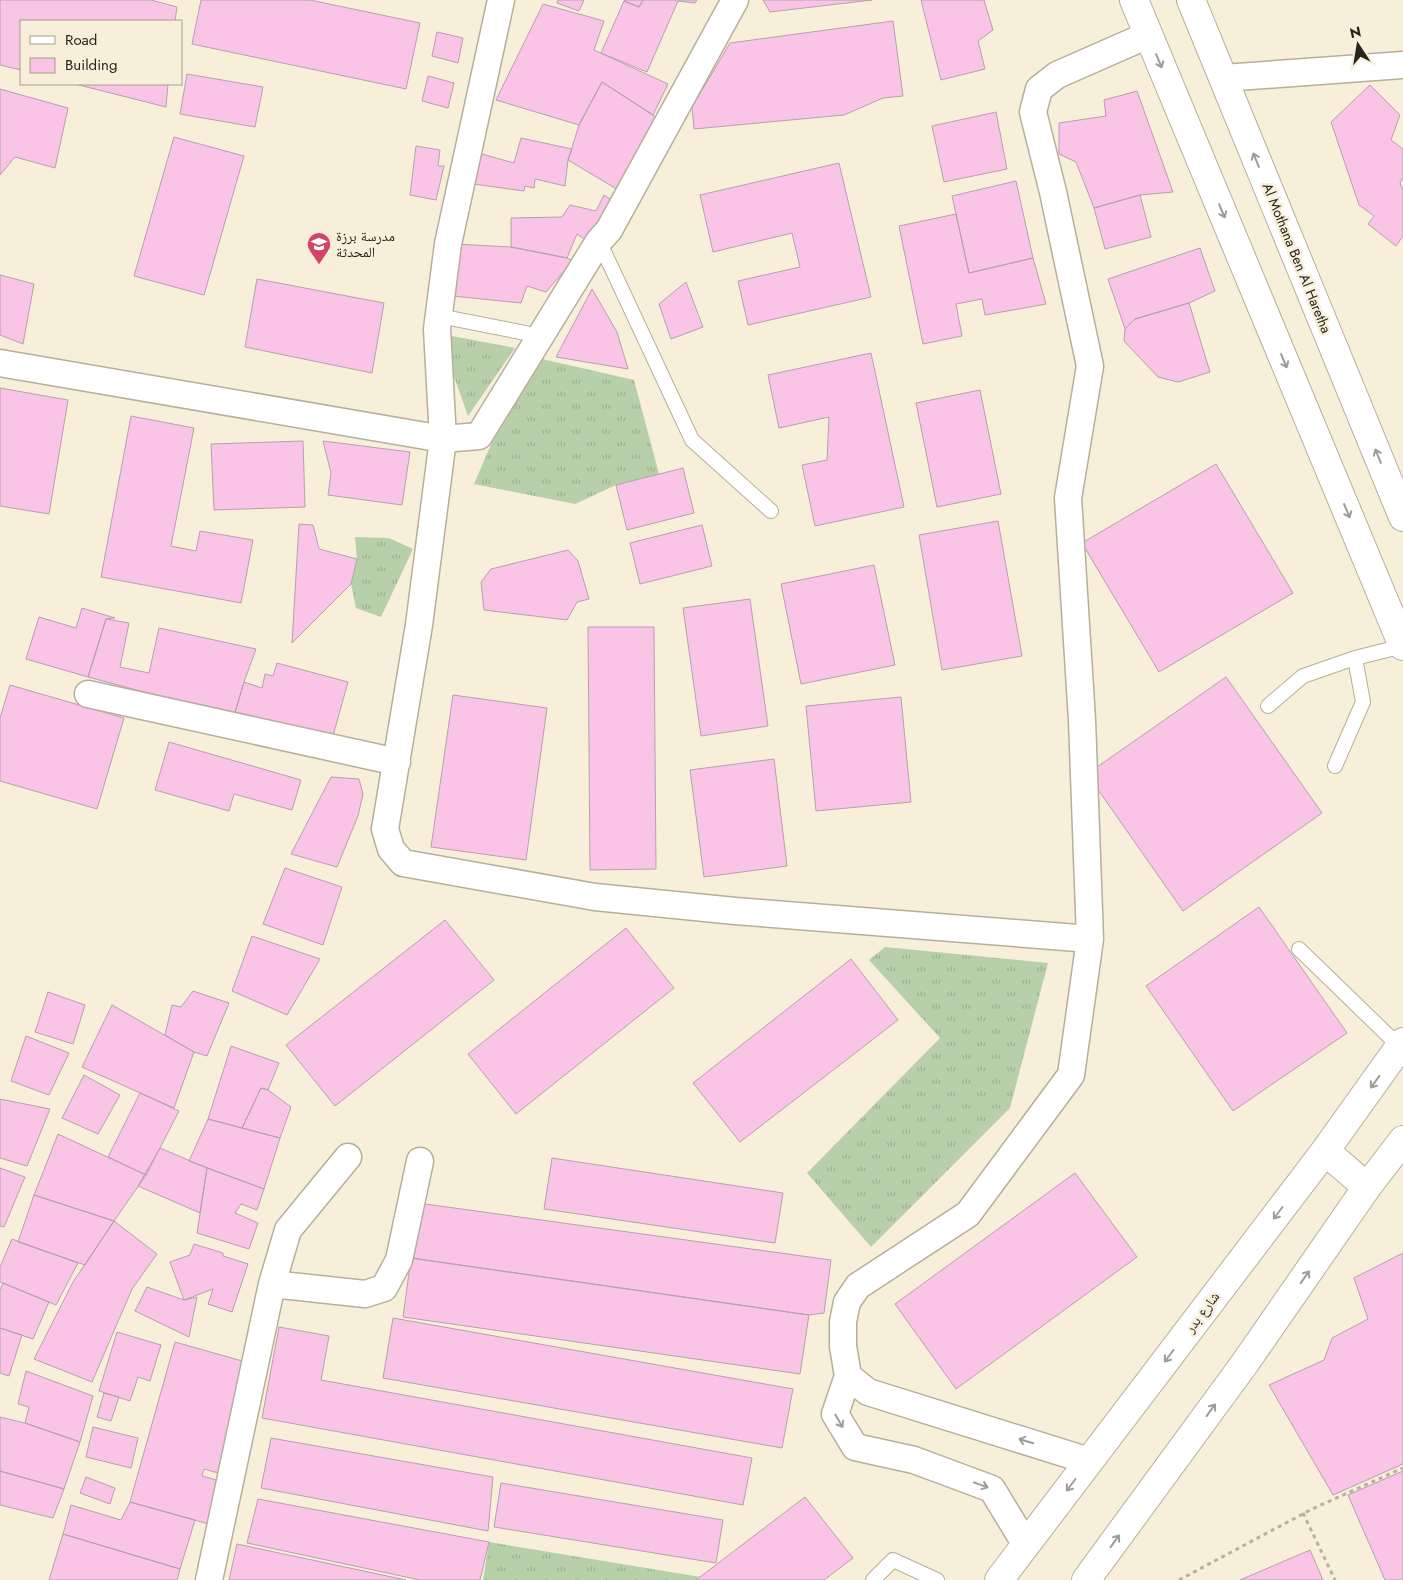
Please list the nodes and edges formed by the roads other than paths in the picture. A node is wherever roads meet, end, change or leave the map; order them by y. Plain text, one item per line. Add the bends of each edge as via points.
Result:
1 (501, 0) edge
2 (734, 0) edge
3 (1134, 0) edge
4 (1191, 0) edge
5 (1148, 35) junction
6 (1403, 65) edge
7 (1223, 78) junction
8 (599, 241) junction
9 (439, 316) junction
10 (541, 336) junction
11 (0, 363) edge
12 (443, 439) junction
13 (771, 511) dead end
14 (1403, 517) edge
15 (1403, 646) edge
16 (1356, 658) junction
17 (88, 694) dead end
18 (1268, 706) dead end
19 (397, 762) junction
20 (1335, 766) dead end
21 (1090, 939) junction
22 (1299, 949) dead end
23 (1401, 1045) edge
24 (1403, 1140) edge
25 (1325, 1151) junction
26 (348, 1157) dead end
27 (420, 1160) dead end
28 (1367, 1187) junction
29 (272, 1284) junction
30 (848, 1376) junction
31 (1089, 1461) junction
32 (1026, 1545) junction
33 (209, 1580) edge
34 (873, 1580) edge
35 (937, 1580) edge
36 (999, 1580) edge
37 (1086, 1580) edge

1 - 9 street via 448,244
2 - 8 street via 609,230
3 - 5 main road
4 - 7 main road, Al Mothana Ben Al Haretha
5 -> 15 main road
5 - 21 street via 1057,75 1039,89 1033,112 1090,366 1068,498 1082,720
6 - 7 street
14 -> 7 main road, Al Mothana Ben Al Haretha
8 - 10 street
8 - 13 lane via 692,440
9 - 10 lane
9 - 12 street
10 - 12 street via 479,436
11 - 12 street
12 - 19 street
15 - 16 lane
16 - 18 lane via 1303,676
16 - 20 lane via 1363,702
17 - 19 street
19 - 21 street via 385,829 392,849 403,863 595,898
21 - 30 street via 1071,1076 968,1214 858,1286 847,1302 842,1322
22 - 23 lane
23 -> 25 main road, شارع بدر
24 - 28 main road
25 - 28 main road
25 -> 31 main road, شارع بدر
26 - 29 street via 288,1230
27 - 29 street via 399,1260 384,1288 365,1294
37 -> 28 main road via 1245,1364
29 - 33 street
31 -> 30 street via 868,1392
30 -> 32 street via 835,1414 855,1447 914,1460 992,1489
31 -> 32 main road, شارع بدر
32 - 36 main road, شارع بدر
34 - 35 lane via 893,1560

